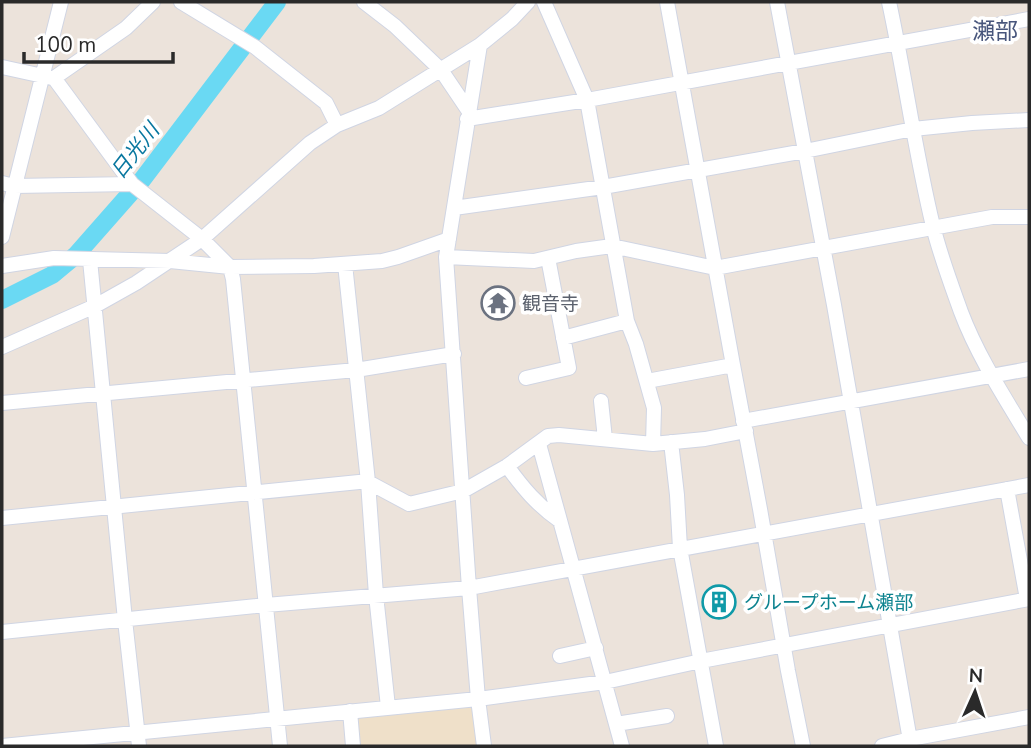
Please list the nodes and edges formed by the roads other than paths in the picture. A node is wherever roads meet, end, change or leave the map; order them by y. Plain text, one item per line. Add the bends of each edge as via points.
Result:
1 (61, 2) edge
2 (153, 2) edge
3 (181, 2) edge
4 (364, 2) edge
5 (528, 2) edge
6 (544, 2) edge
7 (667, 2) edge
8 (777, 2) edge
9 (889, 2) edge
10 (1029, 19) edge
11 (898, 43) junction
12 (480, 45) junction
13 (788, 63) junction
14 (2, 67) edge
15 (441, 70) junction
16 (48, 78) junction
17 (682, 83) junction
18 (587, 100) junction
19 (468, 115) junction
20 (1029, 120) edge
21 (337, 125) junction
22 (913, 129) junction
23 (804, 151) junction
24 (697, 170) junction
25 (8, 185) edge
26 (136, 187) junction
27 (603, 187) junction
28 (454, 208) junction
29 (1029, 217) edge
30 (934, 228) junction
31 (2, 237) edge
32 (202, 239) junction
33 (449, 239) junction
34 (612, 246) junction
35 (822, 249) junction
36 (446, 257) junction
37 (548, 258) junction
38 (85, 259) junction
39 (170, 261) junction
40 (345, 264) junction
41 (2, 266) edge
42 (230, 267) junction
43 (715, 268) junction
44 (95, 306) junction
45 (627, 321) junction
46 (563, 338) junction
47 (2, 347) edge
48 (454, 355) junction
49 (733, 365) junction
50 (1029, 369) edge
51 (356, 370) junction
52 (992, 375) junction
53 (526, 378) dead end
54 (243, 380) junction
55 (647, 382) junction
56 (104, 394) junction
57 (601, 401) dead end
58 (850, 401) junction
59 (2, 403) edge
60 (745, 426) junction
61 (1029, 438) edge
62 (605, 439) junction
63 (671, 442) junction
64 (539, 444) junction
65 (653, 444) junction
66 (507, 466) junction
67 (368, 482) junction
68 (1029, 485) edge
69 (1007, 489) junction
70 (463, 491) junction
71 (254, 493) junction
72 (115, 507) junction
73 (870, 513) junction
74 (2, 518) edge
75 (560, 521) junction
76 (764, 533) junction
77 (680, 548) junction
78 (574, 568) junction
79 (469, 588) junction
80 (376, 595) junction
81 (1028, 599) edge
82 (266, 606) junction
83 (125, 620) junction
84 (890, 626) junction
85 (2, 632) edge
86 (784, 644) junction
87 (596, 648) junction
88 (560, 656) dead end
89 (701, 661) junction
90 (605, 682) junction
91 (478, 699) junction
92 (388, 708) junction
93 (350, 711) junction
94 (667, 716) dead end
95 (1029, 717) edge
96 (277, 719) junction
97 (617, 724) junction
98 (138, 740) edge
99 (910, 742) edge
100 (2, 746) edge
101 (280, 746) edge
102 (353, 746) edge
103 (484, 746) edge
104 (622, 746) edge
105 (716, 746) edge
106 (803, 746) edge
107 (882, 746) edge

1 - 16 street
2 - 16 street via 126,28
3 - 21 street via 255,47 326,103
4 - 15 street
5 - 12 street
6 - 18 street
7 - 17 street
8 - 13 street
9 - 11 street
10 - 11 street
11 - 13 street
11 - 22 street
12 - 15 street
12 - 19 street
13 - 17 street
13 - 23 street
14 - 16 street
15 - 19 street
15 - 21 street via 379,108
16 - 25 street
16 - 26 street
17 - 18 street
17 - 24 street
18 - 19 street
18 - 27 street
19 - 28 street
20 - 22 street
21 - 32 street via 310,143
22 - 23 street
22 - 30 street
23 - 24 street
23 - 35 street
24 - 27 street
24 - 43 street
25 - 26 street
25 - 31 street
26 - 32 street
27 - 28 street
27 - 34 street
28 - 33 street
29 - 30 street via 992,217
30 - 35 street
30 - 52 street via 962,314
32 - 39 street
32 - 42 street
33 - 36 street
33 - 40 street via 382,261
34 - 37 street
34 - 43 street
34 - 45 street
35 - 43 street
35 - 58 street
36 - 37 street
36 - 48 street
37 - 46 street
38 - 39 street
38 - 41 street via 54,258
38 - 44 street
39 - 42 street
39 - 44 street
40 - 42 street
40 - 51 street
42 - 54 street
43 - 49 street
44 - 47 street
44 - 56 street
45 - 46 street
45 - 55 street
46 - 53 street via 569,368
48 - 51 street
48 - 70 street
49 - 55 street
49 - 60 street
50 - 52 street
51 - 54 street
51 - 67 street
52 - 58 street
52 - 61 street
54 - 56 street
54 - 71 street
55 - 65 street via 654,408
56 - 59 street
56 - 72 street
57 - 62 street
58 - 60 street
58 - 73 street
60 - 63 street via 705,439
60 - 76 street
62 - 64 street via 559,435 548,436
62 - 65 street
63 - 65 street
63 - 77 street
64 - 66 street
64 - 75 street
66 - 70 street
66 - 75 street via 526,492
67 - 70 street via 409,504
67 - 71 street
67 - 80 street
68 - 69 street
69 - 73 street
69 - 81 street
70 - 79 street
71 - 72 street
71 - 82 street
72 - 74 street
72 - 83 street
73 - 76 street
73 - 84 street
75 - 78 street
76 - 77 street
76 - 86 street
77 - 78 street
77 - 89 street
78 - 79 street
78 - 87 street
79 - 80 street
79 - 91 street
80 - 82 street
80 - 92 street
81 - 84 street
82 - 83 street
82 - 96 street
83 - 85 street
83 - 98 street
84 - 86 street
84 - 99 street
86 - 89 street
86 - 106 street
87 - 88 street
87 - 90 street
89 - 90 street
89 - 105 street
90 - 91 street
90 - 97 street
91 - 92 street
91 - 103 street
92 - 93 street
93 - 96 street
93 - 102 street
94 - 97 street
95 - 99 street
96 - 98 street
96 - 101 street
97 - 104 street
98 - 100 street
99 - 107 street

